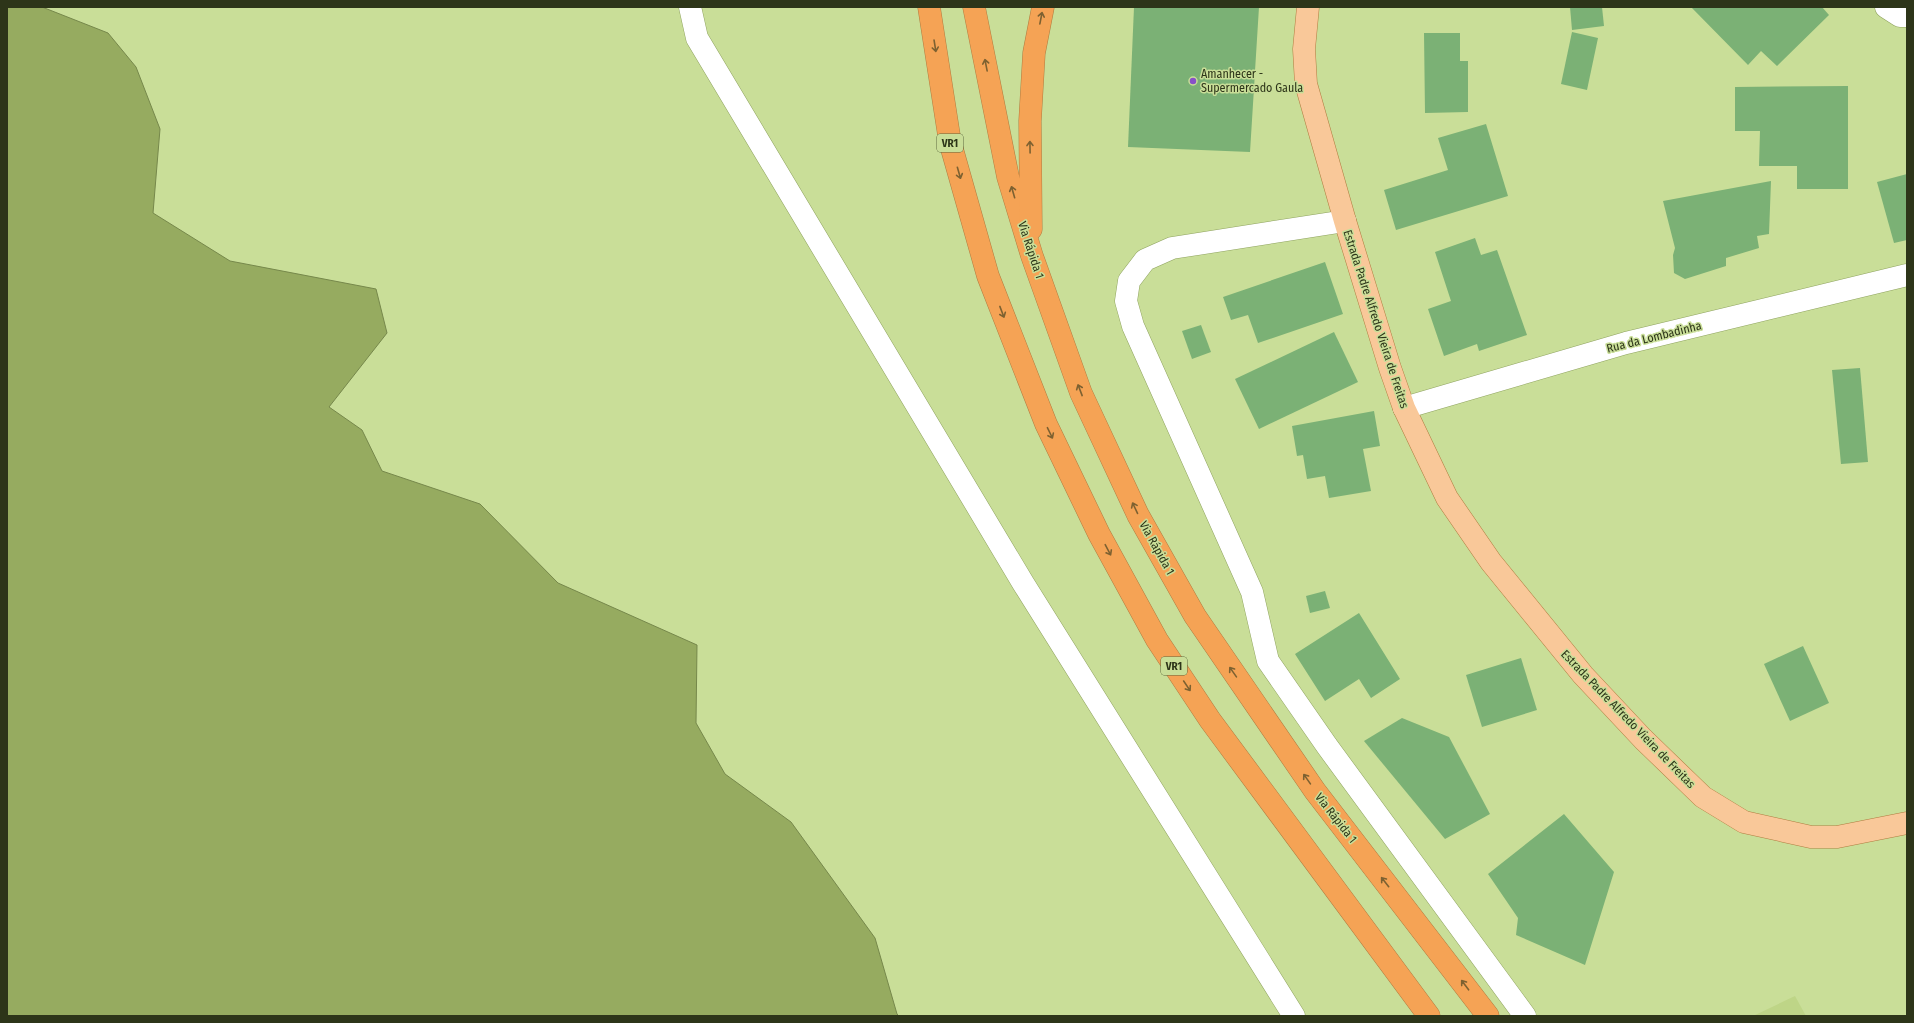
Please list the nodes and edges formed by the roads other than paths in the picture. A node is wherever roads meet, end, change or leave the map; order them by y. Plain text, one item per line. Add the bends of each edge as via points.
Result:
1 (690, 7) edge
2 (929, 7) edge
3 (974, 7) edge
4 (1043, 7) edge
5 (1308, 7) edge
6 (1886, 7) edge
7 (1907, 16) edge
8 (1344, 221) junction
9 (1032, 256) junction
10 (1907, 275) edge
11 (1404, 408) junction
12 (1907, 823) edge
13 (1294, 1016) edge
14 (1429, 1016) edge
15 (1488, 1016) edge
16 (1525, 1016) edge

1 - 13 street via 697,38 705,52 1023,583
2 -> 14 highway, VR1 via 950,142 988,276 1046,424 1099,534 1156,640 1210,720
9 -> 3 highway, Via Rápida 1 via 1008,177
9 -> 4 highway via 1030,121 1034,53
5 - 8 main road, Estrada Padre Alfredo Vieira de Freitas via 1304,49 1306,84
6 - 7 street via 1900,16
8 - 11 main road, Estrada Padre Alfredo Vieira de Freitas
8 - 16 street via 1172,248 1146,260 1129,281 1126,301 1133,326 1252,592 1268,661 1327,746
15 -> 9 highway, Via Rápida 1 via 1315,791 1195,616 1138,515 1081,393
10 - 11 street, Rua da Lombadinha via 1626,343
11 - 12 main road, Estrada Padre Alfredo Vieira de Freitas via 1447,498 1491,562 1582,675 1703,797 1744,822 1811,837 1837,837

